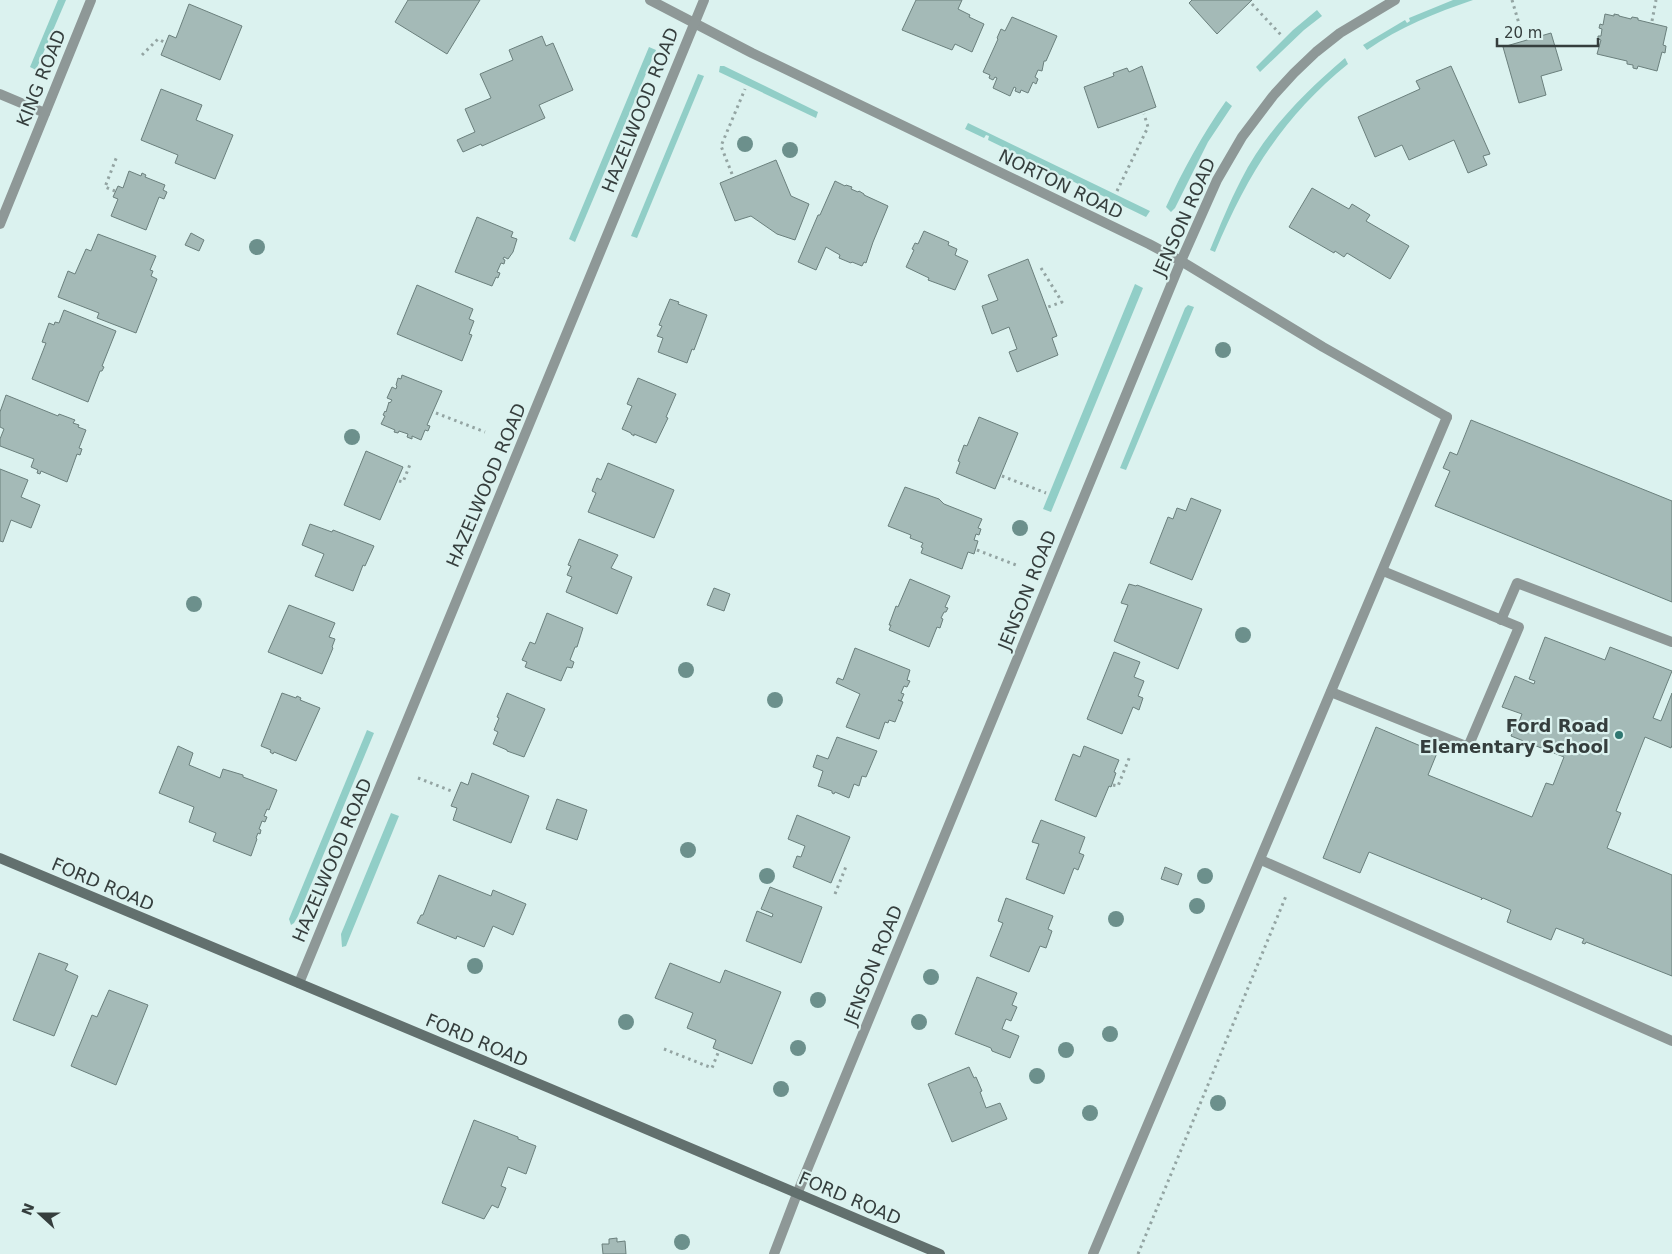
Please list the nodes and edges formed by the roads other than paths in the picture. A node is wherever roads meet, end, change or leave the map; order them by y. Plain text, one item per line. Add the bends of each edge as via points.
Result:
1 (91, 0) edge
2 (650, 0) edge
3 (704, 0) edge
4 (1396, 0) edge
5 (693, 24) junction
6 (0, 94) edge
7 (45, 112) junction
8 (0, 224) edge
9 (1180, 261) junction
10 (1382, 572) junction
11 (1501, 620) junction
12 (1672, 642) edge
13 (1332, 692) junction
14 (0, 858) edge
15 (1260, 860) junction
16 (299, 983) junction
17 (1672, 1041) edge
18 (797, 1194) junction
19 (774, 1254) edge
20 (940, 1254) edge
21 (1093, 1254) edge

1 - 7 street, KING ROAD
2 - 5 street, NORTON ROAD
3 - 5 street, HAZELWOOD ROAD
4 - 9 street, JENSON ROAD via 1345,30 1316,52 1273,96 1228,159
5 - 9 street, NORTON ROAD
5 - 16 street, HAZELWOOD ROAD
6 - 7 street
7 - 8 street, KING ROAD
9 - 10 street, NORTON ROAD via 1447,417
9 - 18 street, JENSON ROAD
10 - 11 street
10 - 13 street
11 - 12 street via 1517,583
11 - 13 street via 1519,627 1468,747
13 - 15 street
14 - 16 street, FORD ROAD
15 - 17 street
15 - 21 street
16 - 18 street, FORD ROAD
18 - 19 street, JENSON ROAD
18 - 20 street, FORD ROAD

